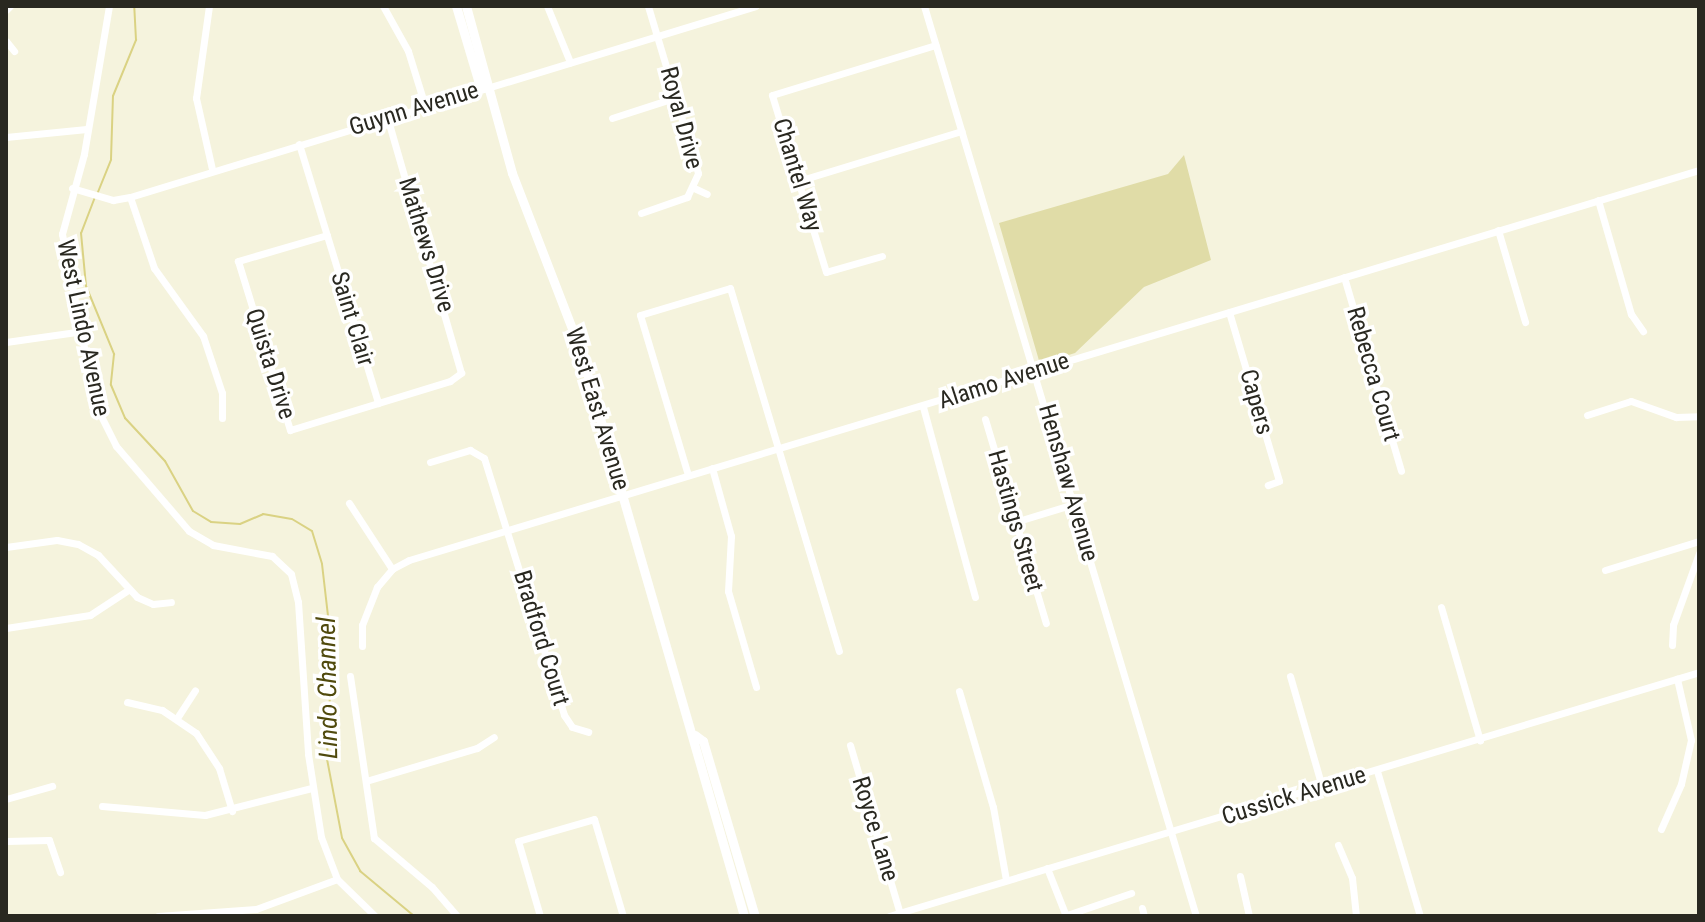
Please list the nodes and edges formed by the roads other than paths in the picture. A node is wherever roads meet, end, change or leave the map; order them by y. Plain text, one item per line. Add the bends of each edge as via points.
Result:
1 (109, 6) edge
2 (209, 6) edge
3 (383, 6) edge
4 (456, 6) edge
5 (466, 6) edge
6 (547, 6) edge
7 (648, 6) edge
8 (756, 6) edge
9 (924, 6) edge
10 (658, 35) junction
11 (6, 41) edge
12 (936, 45) junction
13 (14, 51) dead end
14 (570, 62) junction
15 (486, 88) junction
16 (677, 97) junction
17 (425, 106) junction
18 (387, 117) junction
19 (612, 118) dead end
20 (87, 129) junction
21 (962, 131) junction
22 (6, 137) edge
23 (299, 144) junction
24 (212, 169) junction
25 (1699, 170) edge
26 (798, 181) junction
27 (72, 188) junction
28 (694, 188) junction
29 (707, 194) dead end
30 (130, 197) junction
31 (1598, 200) junction
32 (641, 213) dead end
33 (1498, 230) junction
34 (327, 235) junction
35 (882, 256) dead end
36 (1344, 277) junction
37 (1229, 312) junction
38 (1525, 322) dead end
39 (83, 331) junction
40 (1643, 331) dead end
41 (6, 342) edge
42 (1035, 370) junction
43 (461, 373) joint
44 (378, 403) junction
45 (923, 407) junction
46 (1587, 415) dead end
47 (1699, 416) edge
48 (222, 418) dead end
49 (985, 419) dead end
50 (779, 448) junction
51 (430, 462) dead end
52 (712, 468) junction
53 (1401, 471) dead end
54 (688, 475) junction
55 (1268, 485) dead end
56 (624, 495) junction
57 (349, 503) dead end
58 (1074, 504) junction
59 (1015, 522) junction
60 (508, 530) junction
61 (1699, 541) edge
62 (6, 547) edge
63 (1699, 553) edge
64 (392, 569) junction
65 (1605, 570) dead end
66 (128, 590) junction
67 (975, 597) dead end
68 (171, 602) dead end
69 (1441, 607) dead end
70 (1046, 623) dead end
71 (6, 628) edge
72 (1672, 645) dead end
73 (362, 646) dead end
74 (839, 651) dead end
75 (1699, 672) edge
76 (350, 676) dead end
77 (1290, 676) dead end
78 (1677, 679) junction
79 (756, 687) dead end
80 (195, 690) dead end
81 (959, 691) dead end
82 (127, 702) dead end
83 (177, 718) junction
84 (588, 732) dead end
85 (695, 735) junction
86 (494, 737) dead end
87 (1480, 740) junction
88 (850, 745) dead end
89 (1377, 771) junction
90 (366, 781) junction
91 (52, 786) dead end
92 (1322, 787) junction
93 (312, 788) junction
94 (6, 799) edge
95 (102, 806) dead end
96 (232, 811) junction
97 (1661, 829) dead end
98 (1172, 832) junction
99 (6, 841) edge
100 (1338, 845) dead end
101 (1047, 868) junction
102 (60, 872) dead end
103 (1240, 876) dead end
104 (337, 879) junction
105 (1006, 880) junction
106 (1131, 893) dead end
107 (900, 914) edge
108 (158, 916) edge
109 (375, 916) edge
110 (457, 916) edge
111 (540, 916) edge
112 (623, 916) edge
113 (744, 916) edge
114 (755, 916) edge
115 (889, 916) edge
116 (1065, 916) edge
117 (1196, 916) edge
118 (1249, 916) edge
119 (1356, 916) edge
120 (1420, 916) edge

1 - 20 street, West Lindo Avenue
2 - 24 street via 196,98
3 - 17 street via 408,51
4 - 15 main road, West East Avenue via 478,80
5 - 15 main road, West East Avenue
6 - 14 street
7 - 10 street, Royal Drive
8 - 10 street, Guynn Avenue
9 - 12 street, Henshaw Avenue
10 - 14 street, Guynn Avenue
10 - 16 street, Royal Drive
11 - 13 street
12 - 21 street, Henshaw Avenue
12 - 26 street, Chantel Way via 772,95
14 - 15 street, Guynn Avenue
15 - 17 street, Guynn Avenue
15 - 56 main road, West East Avenue via 515,183 574,330
16 - 19 street
16 - 28 street, Royal Drive via 698,167
17 - 18 street, Guynn Avenue
18 - 23 street, Guynn Avenue
18 - 43 street, Mathews Drive
20 - 22 street
20 - 27 street, West Lindo Avenue
21 - 26 street
21 - 42 street, Henshaw Avenue
23 - 24 street, Guynn Avenue
23 - 34 street, Saint Clair
24 - 30 street, Guynn Avenue
25 - 31 street, Alamo Avenue
26 - 35 street, Chantel Way via 826,272
27 - 30 street, Guynn Avenue via 107,199
27 - 39 street, West Lindo Avenue via 62,247
28 - 29 street
28 - 32 street, Royal Drive via 681,200
30 - 48 street via 154,268 203,336 222,393
31 - 33 street, Alamo Avenue
31 - 40 street via 1629,308
33 - 36 street, Alamo Avenue
33 - 38 street
34 - 44 street, Saint Clair
34 - 44 street, Quista Drive via 238,261 242,275 290,430
36 - 37 street, Alamo Avenue
36 - 53 street, Rebecca Court
37 - 42 street, Alamo Avenue
37 - 55 street, Capers via 1279,481
39 - 41 street
39 - 93 street, West Lindo Avenue via 100,419 158,497 197,538 268,554 291,574 298,602
42 - 45 street, Alamo Avenue
42 - 58 street, Henshaw Avenue
43 - 44 street, Quista Drive
45 - 50 street, Alamo Avenue
45 - 67 street
46 - 47 street via 1631,401 1676,417
49 - 59 street, Hastings Street
50 - 52 street, Alamo Avenue
50 - 54 street via 730,288 640,315
50 - 74 street
51 - 60 street, Bradford Court via 470,450 482,455
52 - 54 street, Alamo Avenue
52 - 79 street via 731,536 728,591
54 - 56 street, Alamo Avenue
56 - 60 street, Alamo Avenue
56 - 85 main road, West East Avenue
57 - 64 street
58 - 59 street
58 - 98 street, Henshaw Avenue
59 - 70 street, Hastings Street
60 - 64 street, Alamo Avenue
60 - 84 street, Bradford Court via 564,715 572,727
61 - 65 street
62 - 66 street via 57,540 78,544 98,555
63 - 72 street via 1673,625
64 - 73 street via 368,605
66 - 68 street via 148,603
66 - 71 street via 90,615
69 - 87 street
75 - 78 street, Cussick Avenue
76 - 90 street
77 - 92 street
78 - 87 street, Cussick Avenue
78 - 97 street via 1691,740 1681,784
80 - 83 street
81 - 105 street via 993,807
82 - 83 street
83 - 96 street via 215,761
85 - 113 main road, West East Avenue via 693,746
85 - 114 main road, West East Avenue via 703,741
86 - 90 street via 477,748
87 - 89 street, Cussick Avenue
88 - 107 street, Royce Lane
89 - 92 street, Cussick Avenue
89 - 120 street
90 - 110 street via 376,843 432,887
91 - 94 street
92 - 98 street, Cussick Avenue
93 - 96 street
93 - 104 street, West Lindo Avenue via 321,837
95 - 96 street via 196,815
98 - 101 street, Cussick Avenue
98 - 117 street, Henshaw Avenue
99 - 102 street via 49,840
100 - 119 street via 1352,878
101 - 105 street, Cussick Avenue
101 - 116 street
103 - 118 street
104 - 108 street via 256,909
104 - 109 street, West Lindo Avenue
105 - 107 street, Cussick Avenue
106 - 116 street
107 - 115 street, Cussick Avenue
111 - 112 street via 518,841 594,819

